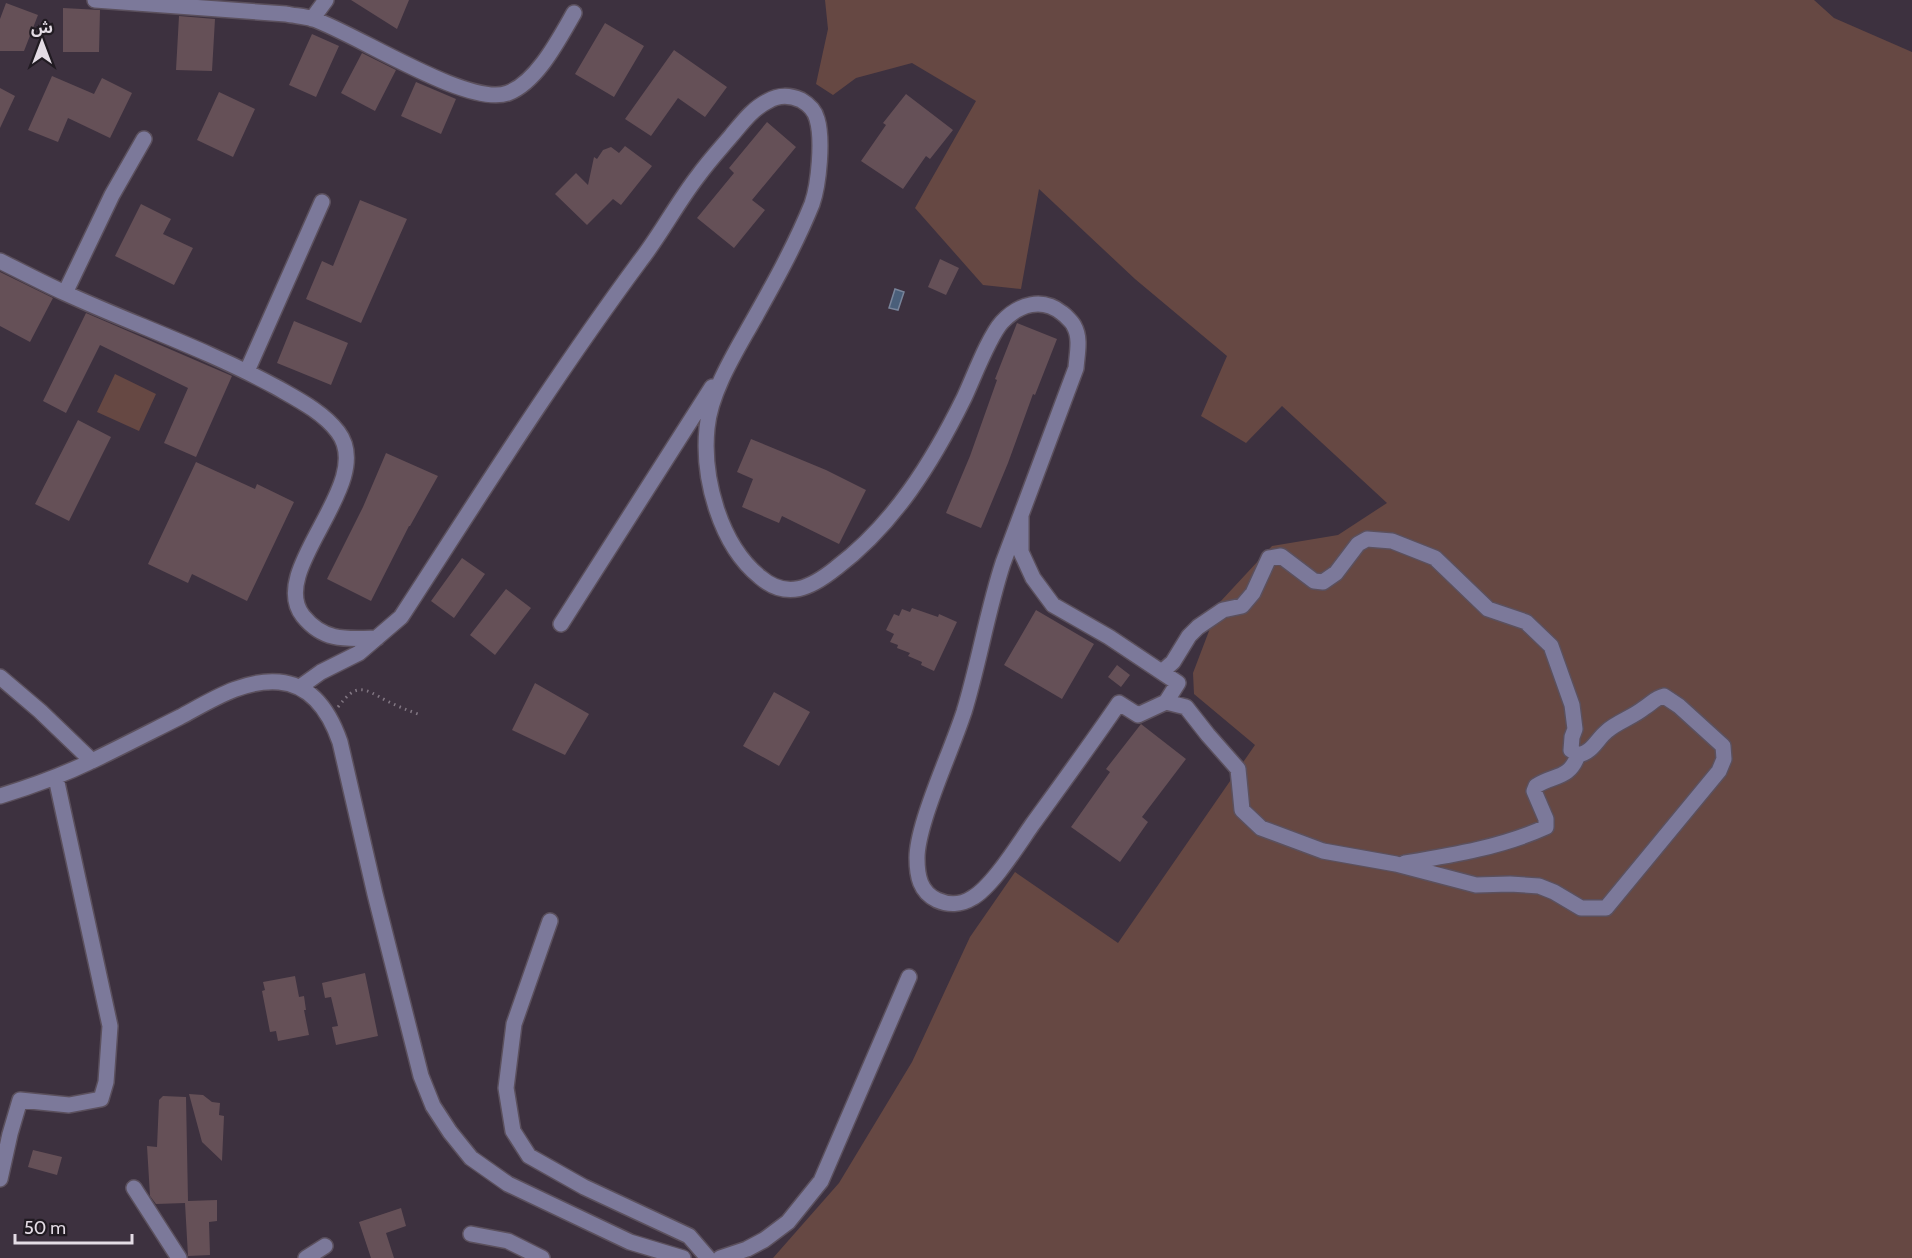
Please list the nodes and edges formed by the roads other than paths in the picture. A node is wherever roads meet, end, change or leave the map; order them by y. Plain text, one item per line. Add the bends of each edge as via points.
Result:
1 (95, 0) edge
2 (326, 0) edge
3 (574, 13) dead end
4 (312, 19) junction
5 (144, 139) dead end
6 (322, 202) dead end
7 (0, 261) edge
8 (65, 293) junction
9 (734, 355) junction
10 (247, 371) junction
11 (1021, 516) junction
12 (561, 624) dead end
13 (377, 638) junction
14 (1162, 671) junction
15 (0, 677) edge
16 (300, 687) junction
17 (1166, 702) junction
18 (1578, 754) junction
19 (92, 761) junction
20 (56, 778) junction
21 (0, 796) edge
22 (1396, 864) junction
23 (550, 921) dead end
24 (909, 977) dead end
25 (0, 1179) edge
26 (134, 1188) dead end
27 (471, 1234) dead end
28 (325, 1246) dead end
29 (729, 1257) edge
30 (179, 1258) edge
31 (306, 1258) edge
32 (542, 1258) edge
33 (683, 1258) edge
34 (708, 1258) edge

1 - 4 street
2 - 4 street
3 - 4 street via 540,67 515,89 500,96 479,94 451,84
5 - 8 street
6 - 10 street
7 - 8 street
8 - 10 street
9 - 11 street via 707,424 718,517 752,570 767,583 796,589 808,587 840,566 900,506 938,450 1002,322 1024,305 1034,303 1057,309 1075,326 1076,368
9 - 12 street
9 - 13 street via 814,200 819,162 818,121 811,108 794,98 776,97 751,112 697,176 401,618
10 - 13 street via 314,409 338,431 348,454 332,505 296,582 294,595 299,610 324,634
11 - 14 street via 1021,552 1033,578 1053,605
11 - 17 street via 994,590 963,712 921,832 916,857 922,889 944,903 958,904 973,898 1008,859 1119,703 1138,715
13 - 16 street
14 - 17 street via 1178,683
14 - 18 street via 1198,627 1223,610 1242,606 1253,593 1269,558 1281,556 1314,581 1323,582 1336,573 1361,542 1392,541 1435,558 1488,609 1526,622 1551,646 1572,705 1575,729 1571,750
15 - 19 street
16 - 19 street via 278,682 227,692
16 - 33 street via 332,719 340,742 421,1076 433,1106 450,1132 471,1158 508,1184 630,1242
17 - 22 street via 1186,707 1238,769 1242,810 1261,828 1323,851
18 - 22 street via 1575,764 1562,777 1534,790 1546,827 1458,855
18 - 22 street via 1589,750 1607,730 1657,697 1665,696 1723,746 1724,759 1719,771 1606,908 1581,908 1539,886 1476,885
19 - 20 street
20 - 21 street
20 - 25 street via 110,1026 106,1082 101,1098 69,1105 20,1100
23 - 34 street via 514,1024 506,1088 513,1131 529,1156 584,1187 689,1236
24 - 29 street via 821,1181 788,1222 764,1240
26 - 30 street
27 - 32 street via 508,1241
28 - 31 street

